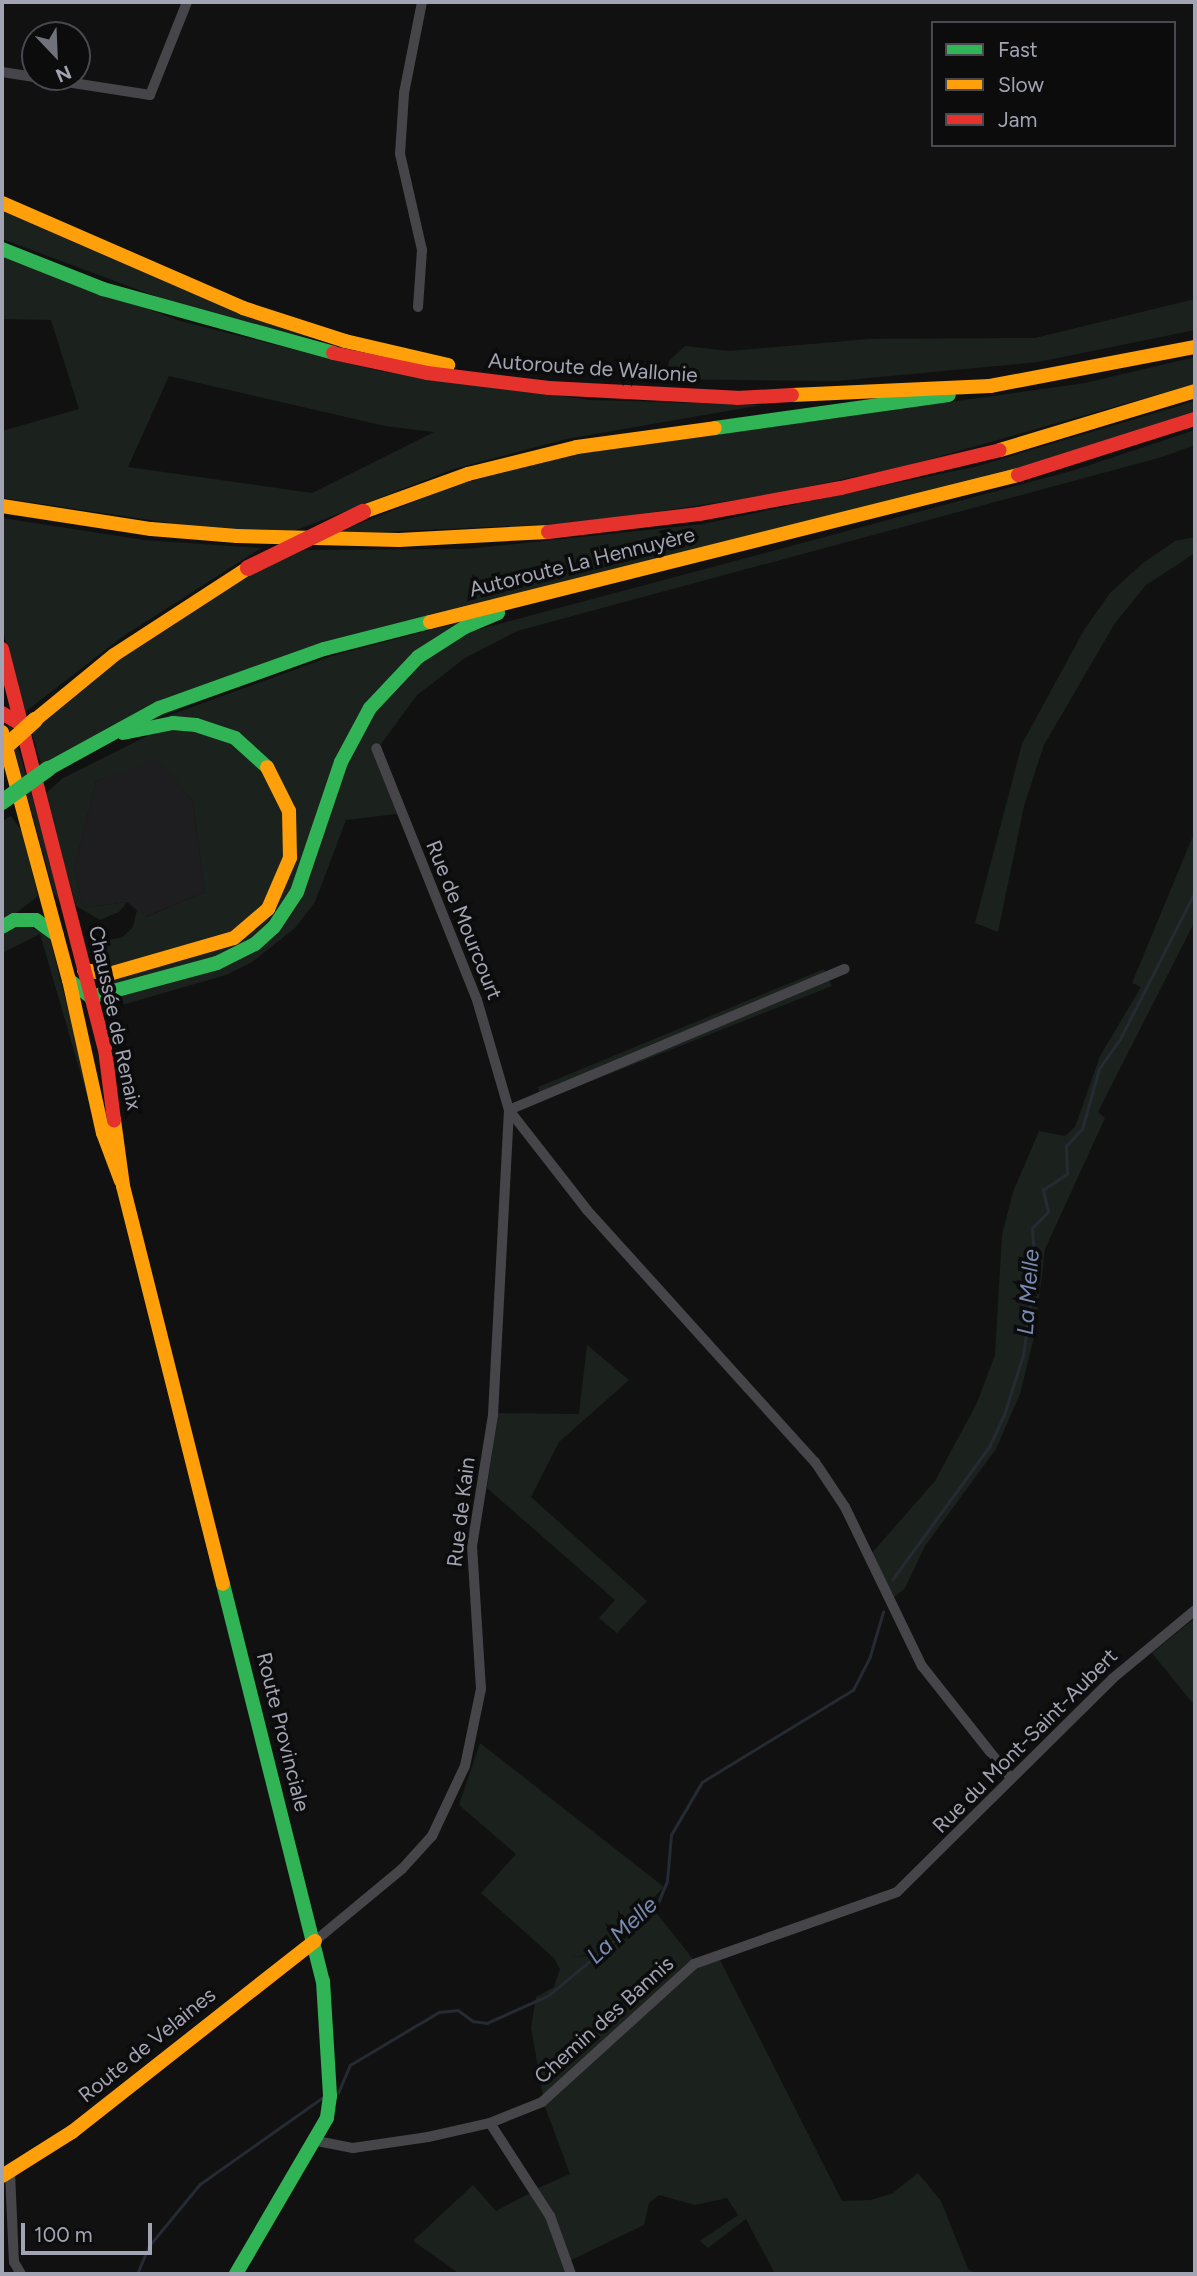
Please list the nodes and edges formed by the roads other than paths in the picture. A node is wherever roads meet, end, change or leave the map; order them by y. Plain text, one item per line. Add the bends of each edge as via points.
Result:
1 (187, 2) edge
2 (422, 2) edge
3 (2, 72) edge
4 (2, 204) edge
5 (2, 249) edge
6 (418, 307) dead end
7 (1195, 347) edge
8 (494, 383) junction
9 (990, 386) junction
10 (1195, 391) edge
11 (1195, 419) edge
12 (2, 506) edge
13 (526, 597) junction
14 (2, 649) edge
15 (2, 713) edge
16 (28, 722) junction
17 (2, 733) edge
18 (106, 735) junction
19 (376, 748) dead end
20 (2, 750) edge
21 (2, 802) edge
22 (2, 927) edge
23 (57, 935) junction
24 (845, 969) dead end
25 (84, 970) junction
26 (69, 980) junction
27 (91, 997) junction
28 (509, 1110) junction
29 (123, 1186) junction
30 (1195, 1610) edge
31 (1010, 1777) junction
32 (883, 1900) joint
33 (315, 1941) junction
34 (490, 2123) junction
35 (317, 2141) junction
36 (6, 2174) edge
37 (21, 2274) edge
38 (236, 2274) edge
39 (571, 2274) edge

1 - 3 street via 150,95
2 - 6 street via 401,127 405,183 422,250
4 - 8 main road via 232,304 345,341 460,367
5 - 8 main road, Autoroute de Wallonie via 103,289 211,324 345,357
7 - 9 main road, Autoroute de Wallonie
8 - 9 main road, Autoroute de Wallonie via 737,398
9 - 16 main road, bridge via 923,401 577,447 468,474 363,512 248,568 114,655
10 - 12 main road via 998,450 841,488 699,514 542,533 399,540 237,536 151,529
11 - 13 main road, Autoroute La Hennuyère via 1028,472
13 - 18 main road, Autoroute La Hennuyère via 263,669 159,708
13 - 27 main road via 440,641 384,690 348,743 308,869 274,927 255,944 217,963
14 - 16 main road, Chaussée de Renaix
15 - 16 main road
16 - 20 main road, bridge
16 - 25 main road, Chaussée de Renaix
17 - 23 main road, Chaussée de Renaix
18 - 21 main road, Autoroute La Hennuyère, bridge
18 - 25 main road via 173,723 235,738 270,770 289,811 292,836 284,881 268,909 234,938 109,974
19 - 28 street, Rue de Mourcourt via 477,1000
22 - 23 main road via 14,920 36,920
23 - 26 main road, Chaussée de Renaix
24 - 28 street
25 - 27 main road, Chaussée de Renaix
26 - 27 main road
26 - 29 main road, Chaussée de Renaix via 103,1133
27 - 29 main road, Chaussée de Renaix via 110,1074
28 - 31 street via 587,1210 815,1462 845,1507 922,1666
28 - 33 street, Rue de Kain via 493,1415 472,1546 481,1689 472,1741 432,1836 402,1869
29 - 33 main road, Route Provinciale
30 - 31 street, Rue du Mont-Saint-Aubert via 1112,1679
31 - 32 street, Rue du Mont-Saint-Aubert via 915,1879
32 - 34 street, Chemin des Bannis via 694,1964 542,2102
33 - 35 main road, Route Provinciale via 325,1997 330,2096
33 - 36 main road, Route de Velaines via 72,2132
34 - 35 street, Chemin des Bannis via 353,2148
34 - 39 street via 550,2216
35 - 38 main road, Route Provinciale
36 - 37 street via 14,2262

